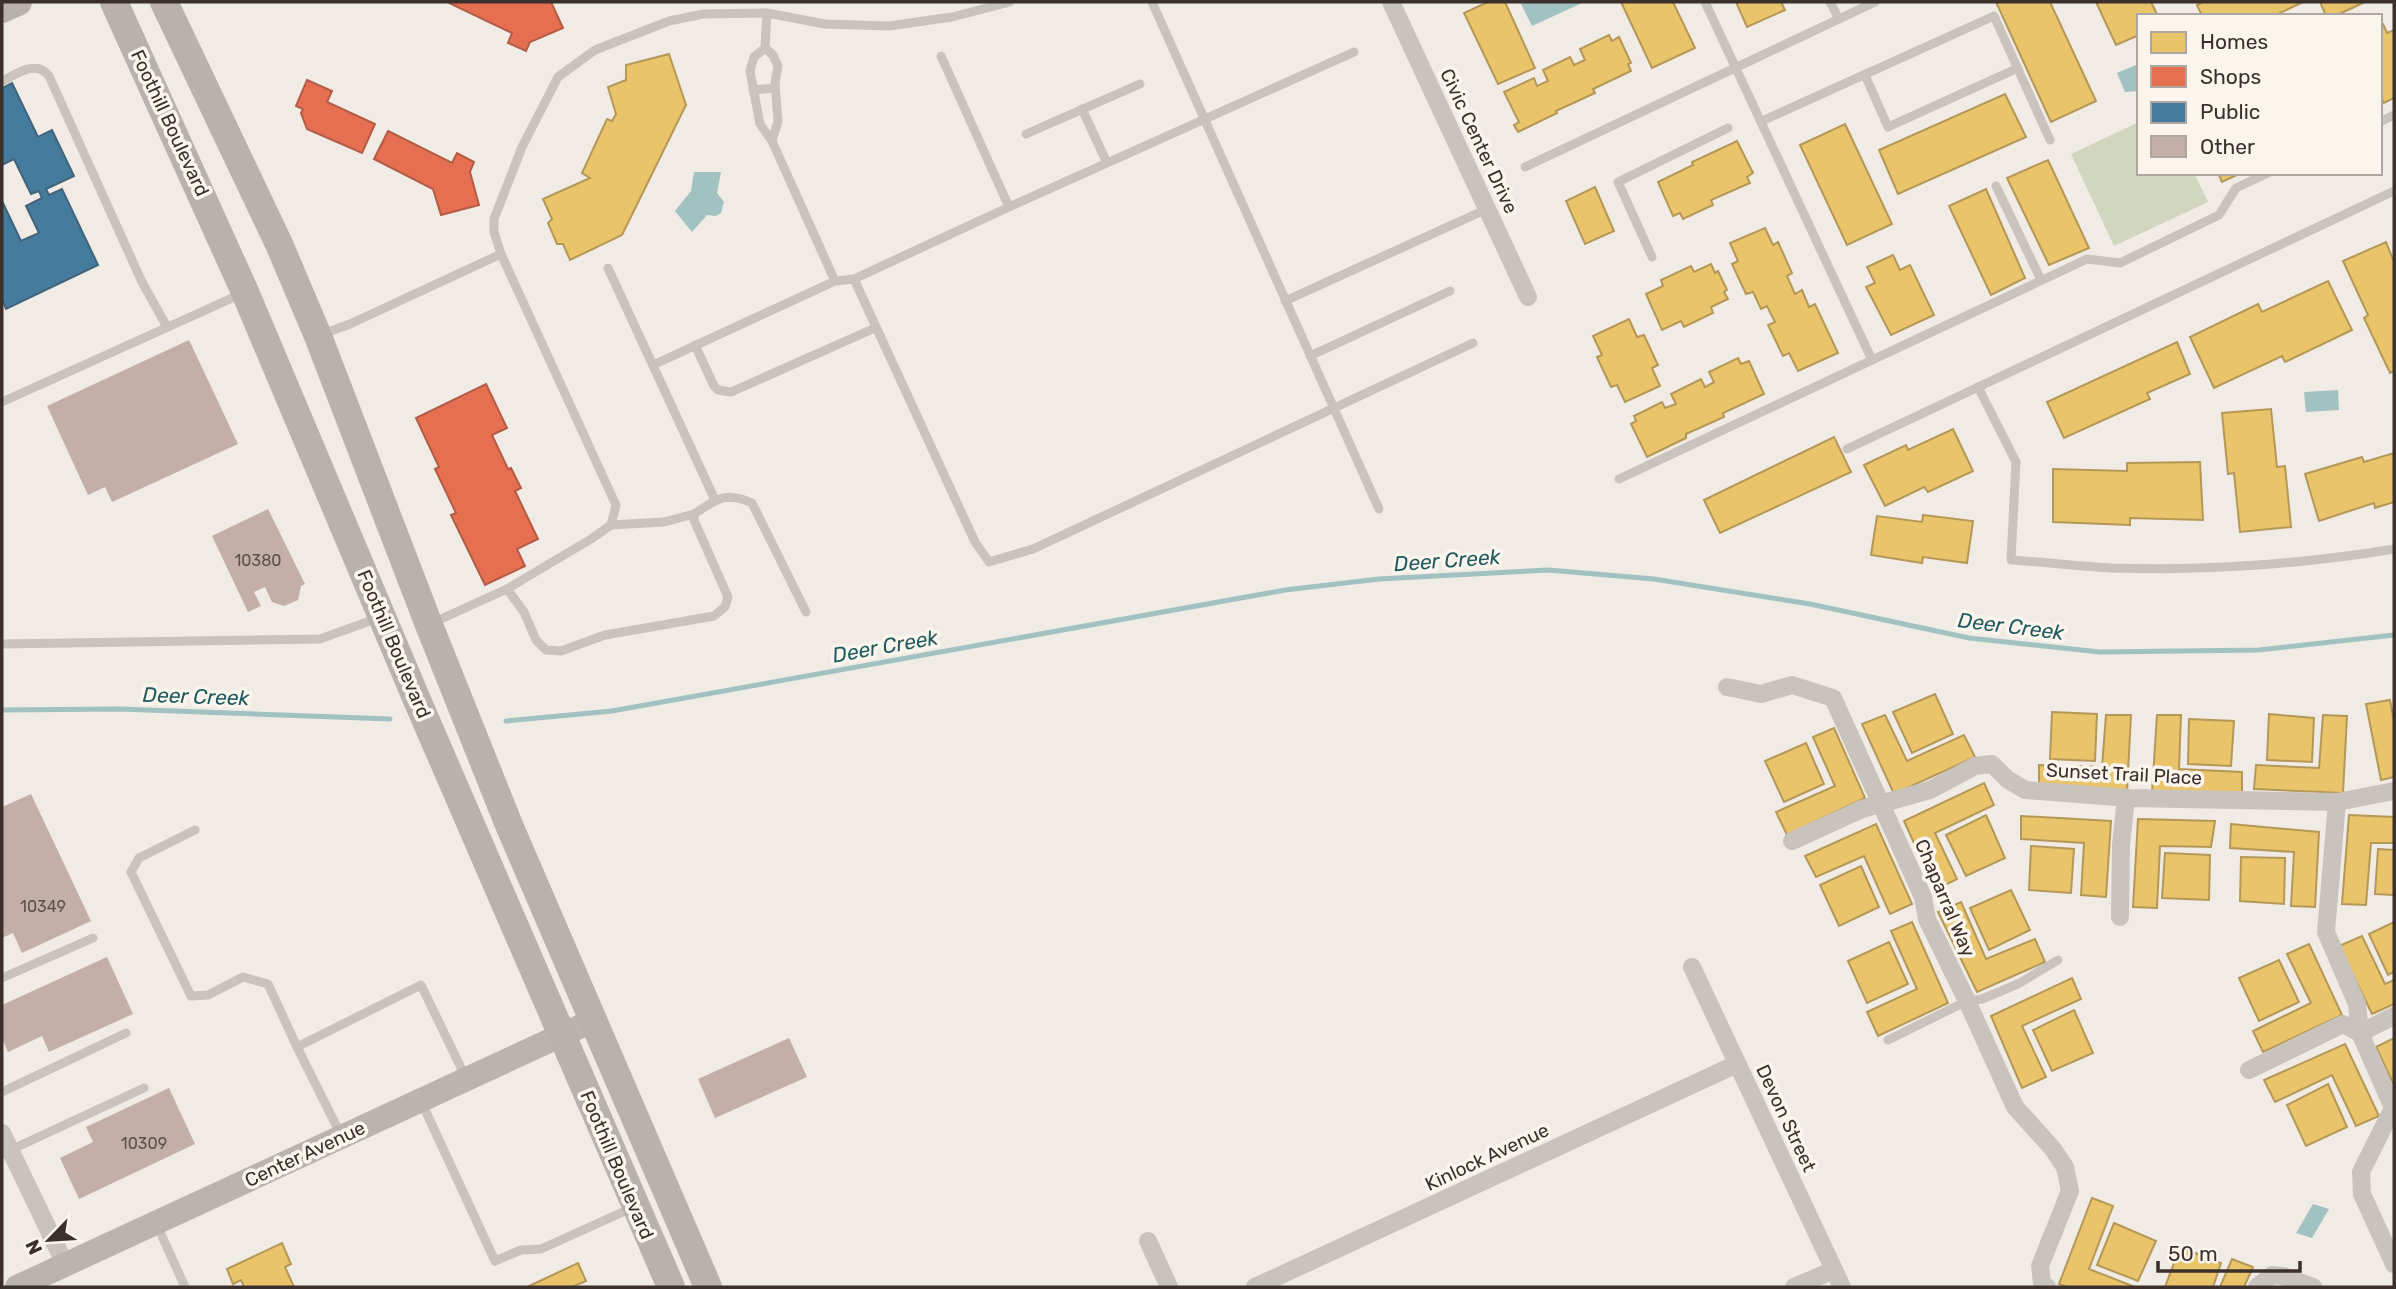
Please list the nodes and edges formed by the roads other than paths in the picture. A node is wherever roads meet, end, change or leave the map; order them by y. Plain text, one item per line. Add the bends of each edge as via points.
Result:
1 (18, 2) edge
2 (114, 2) edge
3 (164, 2) edge
4 (1010, 2) edge
5 (1152, 2) edge
6 (1391, 2) edge
7 (1705, 2) edge
8 (1830, 2) edge
9 (1875, 2) edge
10 (2, 9) edge
11 (767, 13) junction
12 (1839, 19) junction
13 (765, 48) junction
14 (1354, 52) dead end
15 (941, 56) dead end
16 (1737, 68) junction
17 (2018, 68) junction
18 (1865, 75) junction
19 (2, 81) edge
20 (1140, 84) dead end
21 (775, 88) junction
22 (753, 90) junction
23 (1082, 109) junction
24 (1204, 121) junction
25 (1762, 121) junction
26 (1728, 128) dead end
27 (1026, 134) dead end
28 (2050, 140) dead end
29 (772, 141) junction
30 (1107, 163) junction
31 (1525, 167) dead end
32 (2264, 175) edge
33 (1996, 186) dead end
34 (2394, 191) edge
35 (1009, 207) junction
36 (1487, 209) junction
37 (501, 254) junction
38 (1652, 257) dead end
39 (608, 268) dead end
40 (854, 279) junction
41 (835, 281) junction
42 (2041, 281) junction
43 (1450, 291) dead end
44 (245, 292) junction
45 (1528, 297) dead end
46 (1285, 301) junction
47 (167, 327) junction
48 (875, 328) junction
49 (318, 336) junction
50 (1473, 342) dead end
51 (695, 345) junction
52 (1310, 356) junction
53 (1872, 360) junction
54 (653, 365) junction
55 (1978, 387) junction
56 (3, 399) edge
57 (1334, 409) junction
58 (1847, 449) dead end
59 (1619, 479) dead end
60 (715, 500) junction
61 (1379, 509) dead end
62 (694, 514) junction
63 (611, 525) junction
64 (2394, 549) edge
65 (507, 589) junction
66 (806, 612) dead end
67 (382, 617) junction
68 (429, 625) junction
69 (2, 644) edge
70 (1727, 687) dead end
71 (2394, 791) edge
72 (2126, 798) junction
73 (2337, 802) junction
74 (1882, 805) junction
75 (195, 830) dead end
76 (1792, 841) dead end
77 (2120, 917) dead end
78 (93, 938) dead end
79 (2058, 960) dead end
80 (1692, 967) dead end
81 (2, 978) edge
82 (1967, 1001) junction
83 (2394, 1016) edge
84 (592, 1021) junction
85 (2360, 1032) junction
86 (127, 1033) dead end
87 (561, 1036) junction
88 (1888, 1040) dead end
89 (297, 1047) junction
90 (1737, 1064) junction
91 (2249, 1070) dead end
92 (467, 1079) junction
93 (144, 1088) dead end
94 (2, 1092) edge
95 (421, 1100) junction
96 (2, 1133) edge
97 (342, 1137) junction
98 (6, 1152) edge
99 (635, 1207) junction
100 (156, 1223) junction
101 (1148, 1241) dead end
102 (65, 1264) junction
103 (2394, 1264) edge
104 (1834, 1270) junction
105 (2045, 1285) edge
106 (17, 1287) edge
107 (186, 1287) edge
108 (671, 1287) edge
109 (708, 1287) edge
110 (1169, 1287) edge
111 (1255, 1287) edge
112 (1794, 1287) edge
113 (1842, 1287) edge
114 (2257, 1287) edge
115 (2313, 1287) edge

1 - 10 main road
2 - 44 main road, Foothill Boulevard
3 - 49 main road, Foothill Boulevard
4 - 11 lane via 889,26 825,24
5 - 24 lane
6 - 36 street, Civic Center Drive
7 - 16 lane
8 - 12 lane
9 - 12 lane
11 - 13 lane
11 - 37 lane via 703,14 669,21 595,50 558,77 498,206 494,232
12 - 16 lane
13 - 21 lane via 778,66
13 - 22 lane via 754,57 750,71
14 - 24 lane
15 - 35 lane
16 - 25 lane
16 - 31 lane
17 - 18 lane via 1994,16
17 - 18 lane via 1888,127
17 - 28 lane
18 - 25 lane
19 - 47 lane via 33,67 49,76
20 - 23 lane
21 - 22 lane
21 - 29 lane via 778,121
22 - 29 lane via 760,124
23 - 27 lane
23 - 30 lane
24 - 30 lane
24 - 46 lane
25 - 53 lane
26 - 38 lane via 1618,182
29 - 41 lane
30 - 35 lane
32 - 42 lane via 2236,188 2219,215 2120,263 2087,259
33 - 42 lane
34 - 55 lane
35 - 40 lane
36 - 45 street, Civic Center Drive
36 - 46 lane
37 - 49 lane
37 - 63 lane via 616,505
39 - 54 lane
40 - 41 lane
40 - 48 lane
41 - 51 lane
42 - 53 lane
43 - 52 lane
44 - 47 lane
44 - 67 main road, Foothill Boulevard
46 - 52 lane
47 - 56 lane
48 - 51 lane via 732,392 714,386
48 - 57 lane via 975,542 989,562 1033,550
49 - 68 main road, Foothill Boulevard
50 - 57 lane
51 - 54 lane
52 - 57 lane
53 - 59 lane
54 - 60 lane
55 - 58 lane
55 - 64 lane via 2016,462 2011,560 2113,568 2207,566
57 - 61 lane
60 - 62 lane
60 - 66 lane via 736,496 752,503
62 - 63 lane via 664,522
62 - 65 lane via 728,597 715,615 605,635 561,651 546,650
63 - 65 lane
65 - 68 lane
67 - 69 lane via 320,639
67 - 87 main road, Foothill Boulevard
68 - 84 main road, Foothill Boulevard
70 - 74 street, Chaparral Way via 1761,694 1792,685 1833,698
71 - 73 street, Sunset Trail Place
72 - 73 street, Sunset Trail Place
72 - 74 street, Sunset Trail Place via 2025,790 1992,764 1975,766 1930,790
72 - 77 street
73 - 85 street via 2326,932 2357,1004
74 - 76 street, Sunset Trail Place via 1862,809
74 - 82 street, Chaparral Way via 1923,897 1927,919
75 - 89 lane via 139,858 131,872 191,996 208,995 243,977 268,984
78 - 81 lane
79 - 82 lane via 2018,984
80 - 90 street, Devon Street
82 - 88 lane
82 - 105 street, Chaparral Way via 2015,1107 2065,1167 2070,1191 2040,1266
83 - 85 street
84 - 87 street, Center Avenue
84 - 109 main road, Foothill Boulevard
85 - 91 street via 2343,1024
85 - 103 street via 2393,1108 2361,1172 2362,1194
86 - 94 lane
87 - 92 street, Center Avenue
87 - 99 main road, Foothill Boulevard
89 - 92 lane via 421,985
89 - 97 lane
90 - 104 street, Devon Street
90 - 111 street, Kinlock Avenue
92 - 95 street, Center Avenue
93 - 98 lane
95 - 97 street, Center Avenue
95 - 99 lane via 495,1261 521,1250 541,1249
96 - 98 street
97 - 100 street, Center Avenue
98 - 102 street
99 - 108 main road, Foothill Boulevard
100 - 102 street, Center Avenue
100 - 107 lane
101 - 110 street
102 - 106 street, Center Avenue
104 - 112 street
104 - 113 street, Devon Street
114 - 115 street via 2272,1275

